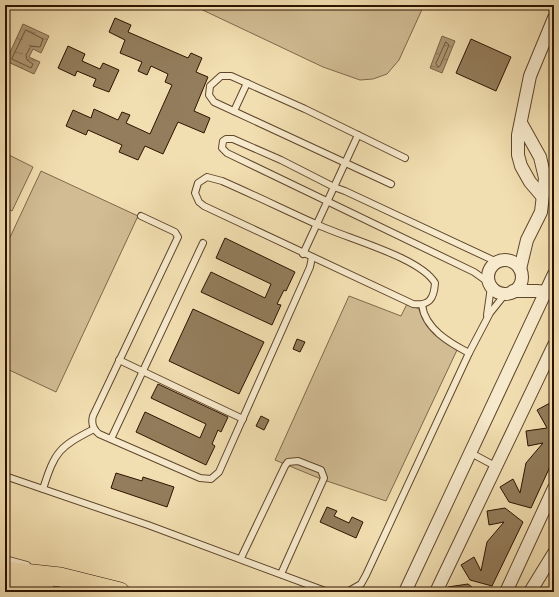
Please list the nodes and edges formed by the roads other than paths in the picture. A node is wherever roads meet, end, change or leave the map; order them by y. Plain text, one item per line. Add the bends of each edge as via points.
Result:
1 (554, 18) edge
2 (247, 83) junction
3 (234, 111) junction
4 (521, 123) junction
5 (358, 135) junction
6 (405, 158) dead end
7 (345, 162) junction
8 (391, 184) dead end
9 (334, 187) junction
10 (542, 196) junction
11 (328, 201) junction
12 (141, 216) dead end
13 (317, 225) junction
14 (527, 240) junction
15 (203, 243) dead end
16 (303, 254) junction
17 (312, 257) junction
18 (499, 261) junction
19 (520, 274) junction
20 (554, 274) edge
21 (490, 284) junction
22 (510, 292) junction
23 (550, 293) edge
24 (422, 305) junction
25 (485, 320) junction
26 (554, 345) edge
27 (469, 353) junction
28 (119, 360) junction
29 (144, 370) junction
30 (243, 418) junction
31 (94, 429) junction
32 (111, 439) junction
33 (471, 453) junction
34 (495, 466) junction
35 (5, 476) edge
36 (554, 488) edge
37 (43, 489) junction
38 (554, 553) edge
39 (240, 558) junction
40 (5, 559) edge
41 (5, 571) edge
42 (282, 574) junction
43 (60, 577) junction
44 (5, 580) edge
45 (46, 592) edge
46 (120, 592) edge
47 (328, 592) edge
48 (347, 592) edge
49 (405, 592) edge
50 (436, 592) edge
51 (506, 592) edge
52 (530, 592) edge

1 - 4 street via 530,76
2 - 3 lane
2 - 3 lane via 226,75 216,78 208,90 211,99
2 - 5 lane
3 - 7 lane
4 - 10 street via 540,157 545,178
4 - 10 street via 518,145 521,166
5 - 6 lane
5 - 7 lane
7 - 8 lane
7 - 9 lane
9 - 11 lane
9 - 11 lane via 233,139 223,141 222,148 227,153
9 - 18 lane
10 - 14 street via 538,220
11 - 13 lane
11 - 21 lane via 474,272
12 - 28 lane via 178,235
13 - 16 lane
13 - 16 lane via 216,178 202,179 196,187 196,198 204,206
13 - 24 lane via 379,248 431,275 435,290 429,302
14 - 18 street
14 - 19 street
15 - 29 lane
16 - 17 lane
17 - 24 lane via 413,304
17 - 30 lane via 310,267
18 - 19 street via 512,262
18 - 21 street via 489,270
19 - 22 street via 517,288
19 - 23 street
20 - 23 street
21 - 22 street via 498,292
21 - 25 lane
22 - 23 street
22 - 25 lane via 494,306
23 - 33 street
24 - 27 lane via 427,319 441,336
25 - 27 lane
26 - 34 street
27 - 48 lane via 366,576 361,584
28 - 29 lane
28 - 31 lane via 93,416
29 - 30 lane
29 - 32 lane
30 - 32 lane via 219,472 211,479 200,478
31 - 32 lane
31 - 37 lane via 61,448 52,463
33 - 34 lane
33 - 49 street
34 - 50 street
35 - 37 lane
36 - 51 street
37 - 39 lane
38 - 52 street
39 - 42 lane
39 - 42 lane via 285,466 288,462 298,461 320,470 324,478
40 - 43 lane
41 - 43 main road
42 - 47 lane
43 - 46 main road
44 - 45 main road

